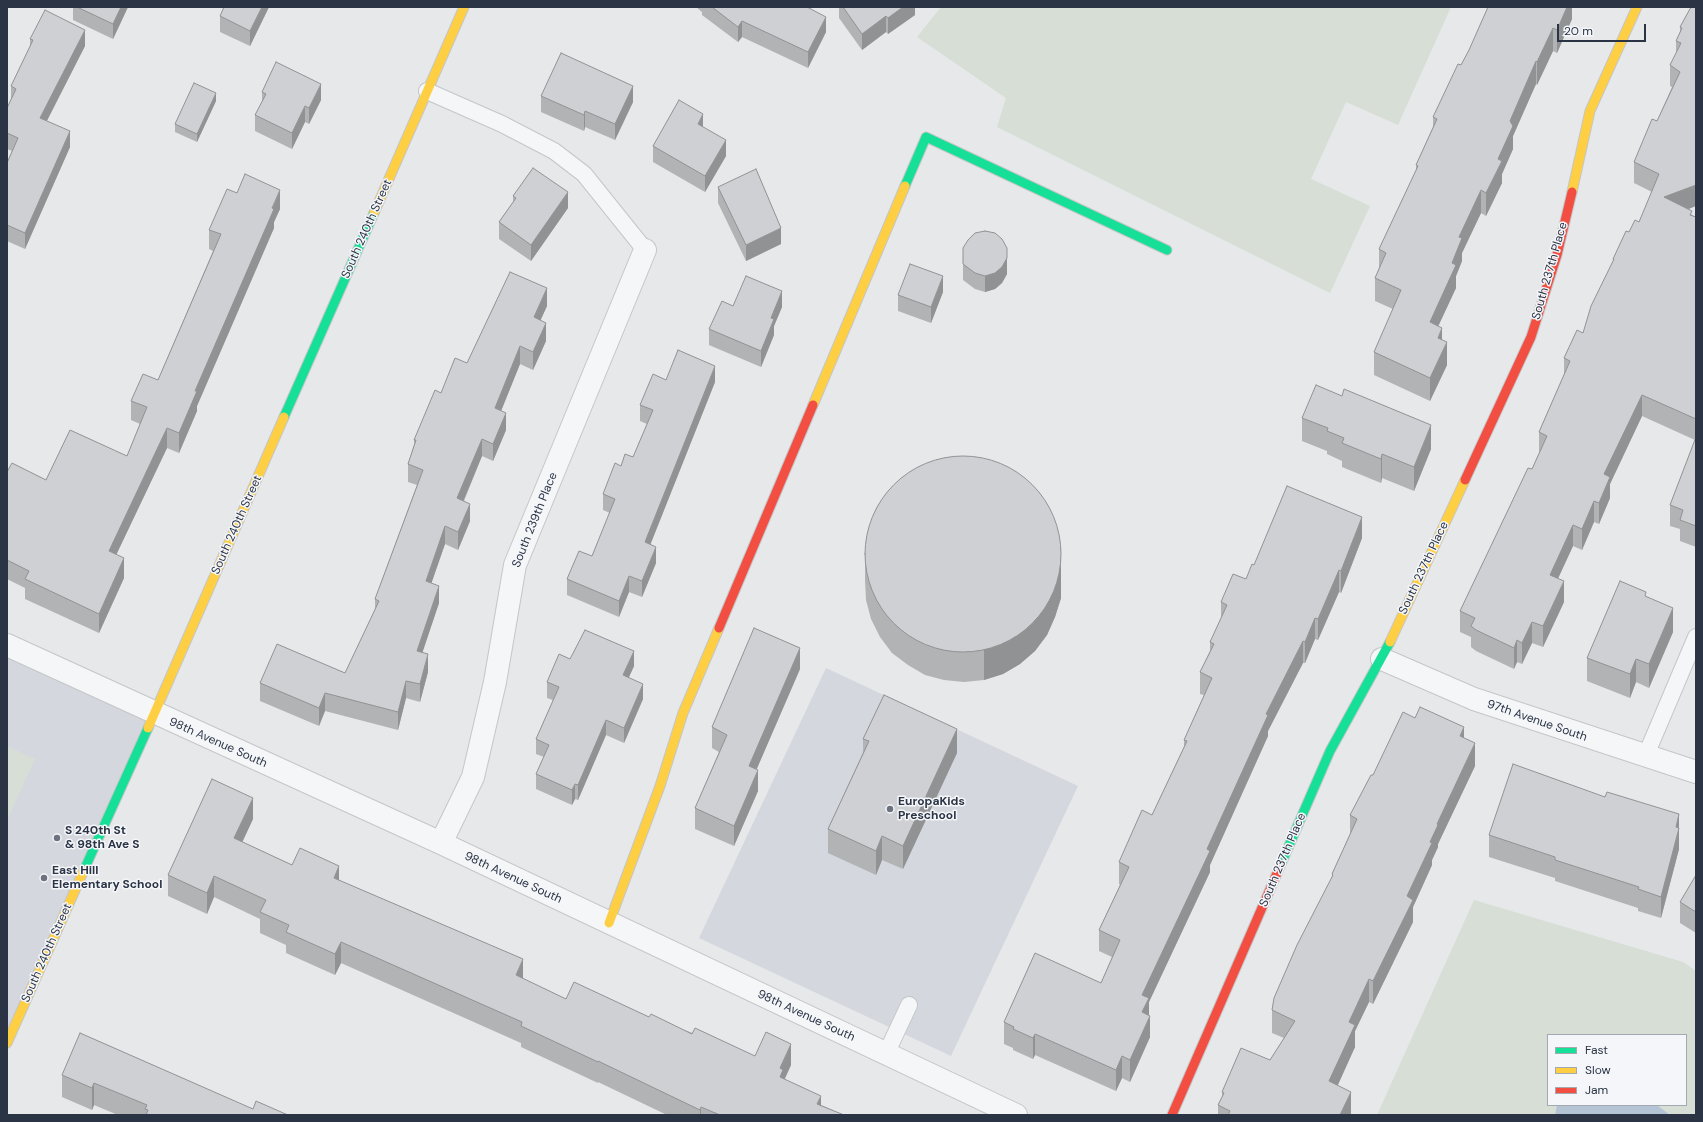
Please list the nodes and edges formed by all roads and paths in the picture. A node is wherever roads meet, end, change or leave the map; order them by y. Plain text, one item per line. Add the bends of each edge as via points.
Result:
1 (464, 7) edge
2 (1637, 7) edge
3 (427, 91) junction
4 (645, 250) joint
5 (1167, 250) dead end
6 (1696, 637) edge
7 (7, 645) edge
8 (1382, 659) junction
9 (154, 714) junction
10 (1646, 755) junction
11 (1696, 772) edge
12 (441, 844) junction
13 (609, 923) junction
14 (909, 1005) dead end
15 (7, 1043) edge
16 (886, 1054) junction
17 (1016, 1115) edge
18 (1172, 1115) edge

1 - 3 street, South 240th Street
2 - 8 street, South 237th Place via 1590,111 1557,255 1531,337
3 - 4 lane via 502,124 554,152 584,174
3 - 9 street, South 240th Street
4 - 12 street, South 239th Place via 515,566 495,682 473,777
5 - 13 street via 926,137 683,712 660,786
6 - 10 lane
7 - 9 street, 98th Avenue South
8 - 10 street, 97th Avenue South via 1474,699
8 - 18 street, South 237th Place via 1330,751
9 - 12 street, 98th Avenue South
9 - 15 street, South 240th Street
10 - 11 street, 97th Avenue South
12 - 13 street, 98th Avenue South
13 - 16 street, 98th Avenue South
14 - 16 lane
16 - 17 street, 98th Avenue South

